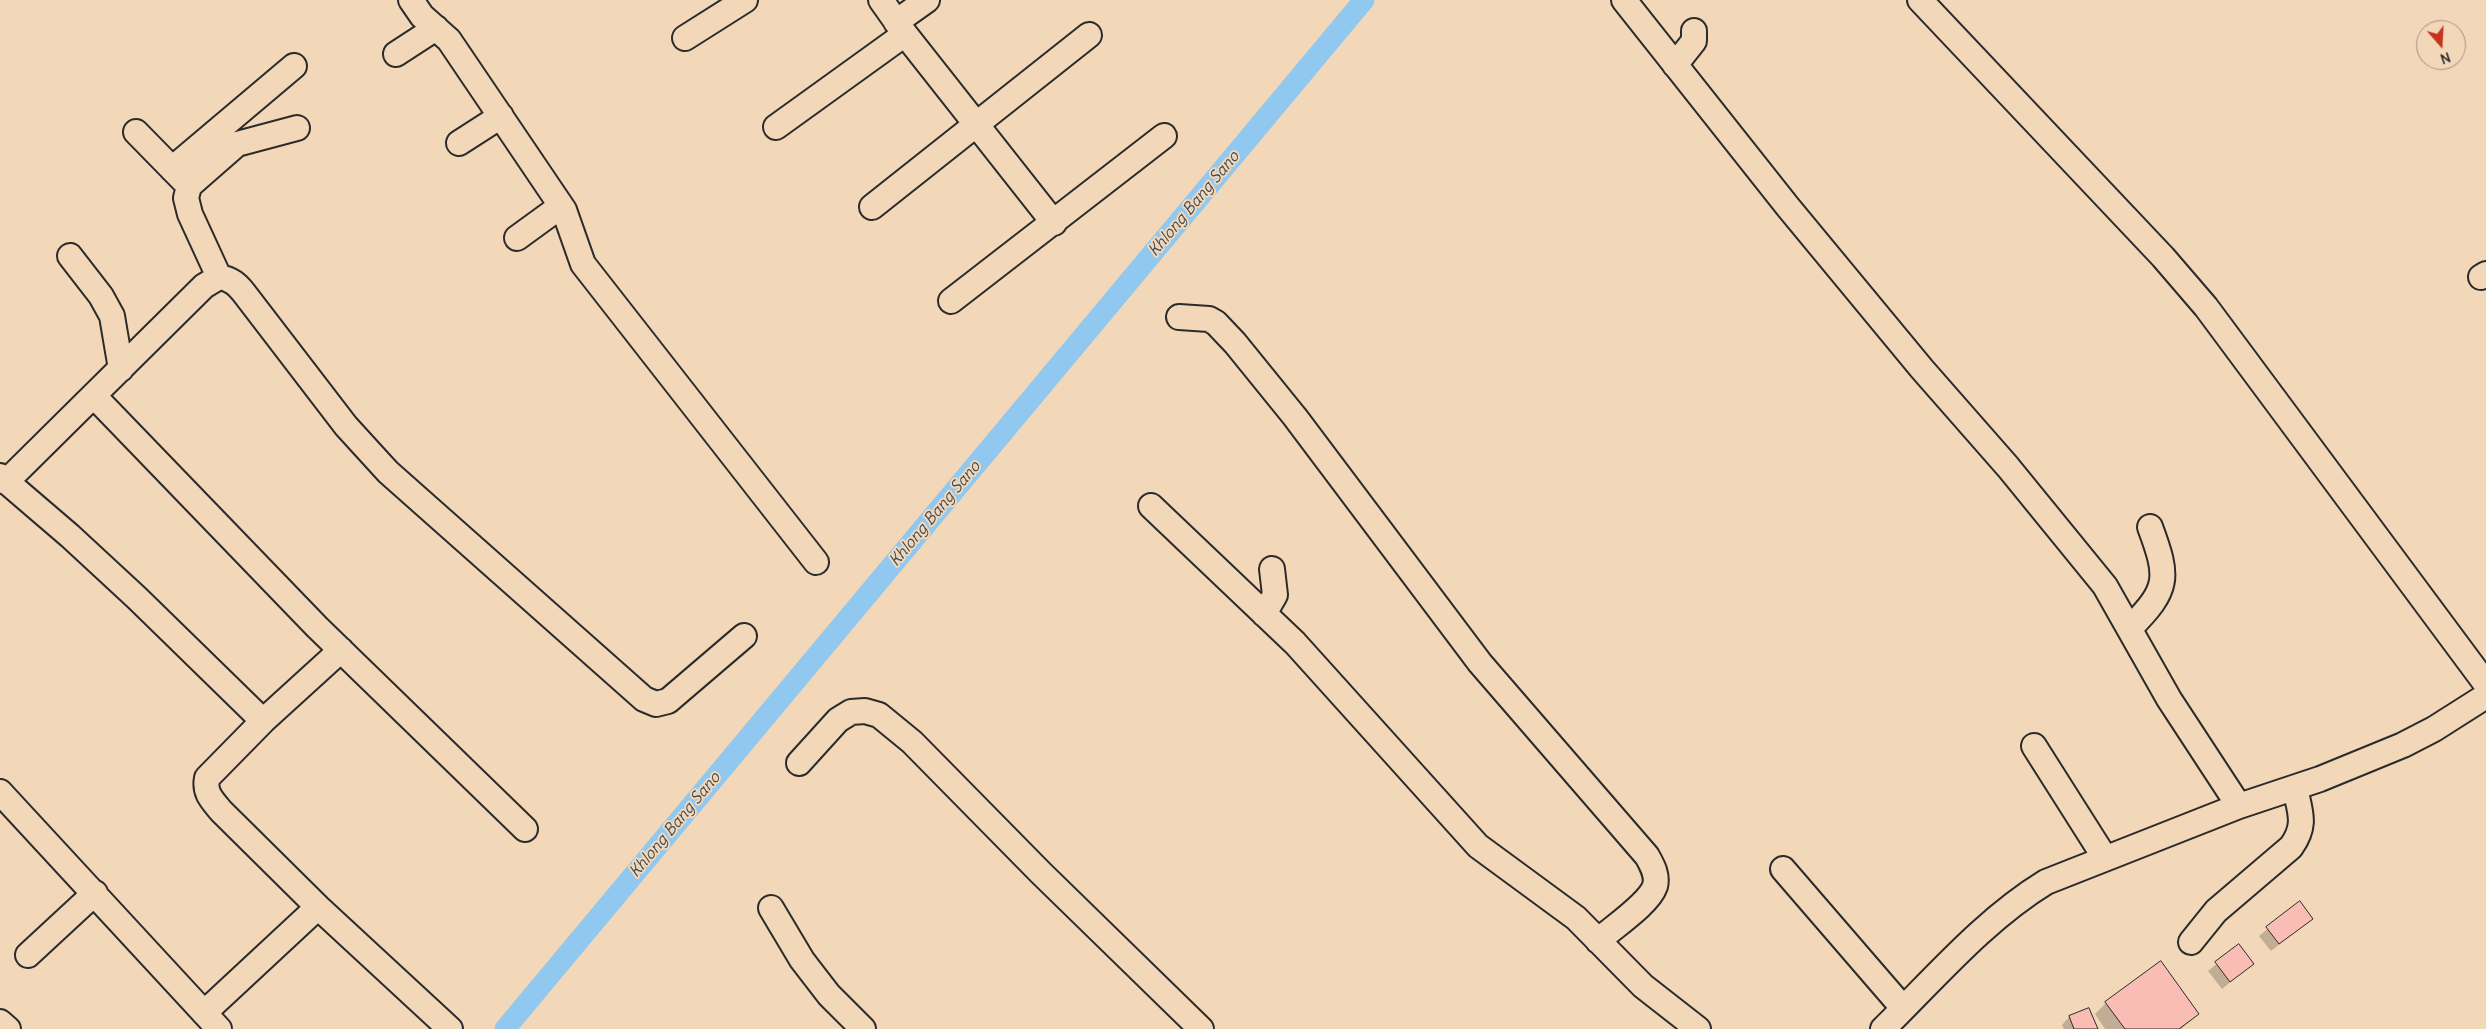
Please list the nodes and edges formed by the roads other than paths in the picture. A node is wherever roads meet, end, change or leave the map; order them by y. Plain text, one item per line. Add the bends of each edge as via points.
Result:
1 (411, 0) edge
2 (745, 0) edge
3 (881, 0) edge
4 (926, 0) edge
5 (1624, 0) edge
6 (1920, 0) edge
7 (436, 28) junction
8 (901, 28) junction
9 (1694, 31) dead end
10 (1089, 35) dead end
11 (685, 38) dead end
12 (396, 54) dead end
13 (1675, 65) junction
14 (294, 66) dead end
15 (501, 116) junction
16 (977, 124) junction
17 (776, 127) dead end
18 (297, 128) dead end
19 (136, 132) dead end
20 (1164, 136) dead end
21 (460, 143) dead end
22 (172, 169) junction
23 (189, 186) junction
24 (561, 206) junction
25 (872, 208) dead end
26 (1054, 223) junction
27 (517, 238) dead end
28 (70, 256) dead end
29 (219, 277) junction
30 (951, 301) dead end
31 (1179, 317) dead end
32 (121, 369) junction
33 (94, 396) junction
34 (3, 479) edge
35 (1151, 506) dead end
36 (2150, 527) dead end
37 (816, 562) dead end
38 (1272, 568) dead end
39 (1264, 614) junction
40 (2130, 628) junction
41 (744, 636) dead end
42 (341, 650) junction
43 (2486, 684) edge
44 (2486, 696) edge
45 (263, 721) junction
46 (2034, 746) dead end
47 (799, 763) dead end
48 (2295, 788) junction
49 (0, 792) edge
50 (2239, 806) junction
51 (525, 829) dead end
52 (2105, 858) junction
53 (1783, 869) dead end
54 (95, 894) junction
55 (318, 907) junction
56 (771, 908) dead end
57 (1598, 941) junction
58 (2191, 942) dead end
59 (28, 955) dead end
60 (1898, 1020) edge
61 (212, 1021) edge
62 (0, 1022) edge
63 (8, 1029) edge
64 (450, 1029) edge
65 (863, 1029) edge
66 (1201, 1029) edge
67 (1698, 1029) edge

1 - 7 street
2 - 11 street
3 - 8 street
4 - 8 street
5 - 13 street
6 - 43 street via 2206,307
7 - 12 street
7 - 15 street via 449,40
8 - 16 street
8 - 17 street
9 - 13 street via 1694,41
10 - 16 street
13 - 40 street via 1794,215 2106,586
14 - 22 street
15 - 21 street
15 - 24 street
16 - 25 street
16 - 26 street
18 - 23 street via 237,144
19 - 22 street
20 - 26 street
22 - 23 street
23 - 29 street via 186,198 190,214
24 - 27 street
24 - 37 street via 584,264
26 - 30 street
28 - 32 street via 112,316
29 - 32 street via 204,286
29 - 41 street via 236,283 346,426 388,472 644,699 656,704 668,701
31 - 57 street via 1209,319 1235,343 1480,663 1647,856 1654,869 1655,884 1649,897
32 - 33 street
33 - 34 street
33 - 42 street
34 - 45 street via 70,536
35 - 39 street
36 - 40 street via 2163,565 2163,579 2160,593 2151,608
38 - 39 street via 1275,595
39 - 57 street via 1359,712 1478,846 1576,918
40 - 50 street via 2169,699
42 - 45 street
42 - 51 street
44 - 48 street via 2403,745
45 - 55 street via 207,778 205,787 221,811
46 - 52 street
47 - 66 street via 838,720 851,712 879,715 912,742
48 - 50 street
48 - 58 street via 2301,822 2300,834 2292,847 2216,911
49 - 54 street
50 - 52 street
52 - 60 street via 2070,871 2024,896 1987,926
53 - 60 street
54 - 59 street
54 - 61 street
55 - 61 street
55 - 64 street
56 - 65 street via 802,960 829,995
57 - 67 street via 1643,986
62 - 63 street

